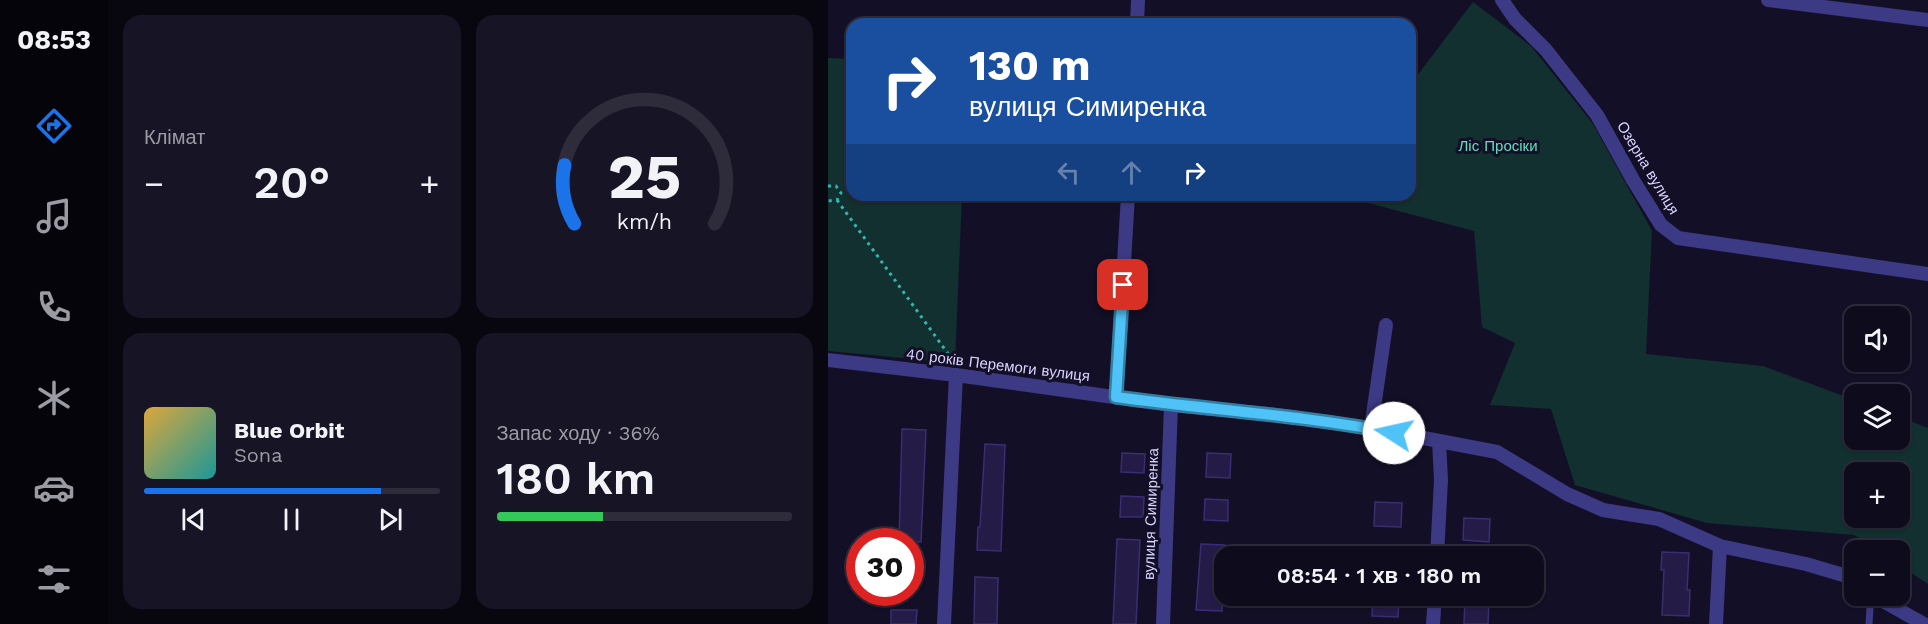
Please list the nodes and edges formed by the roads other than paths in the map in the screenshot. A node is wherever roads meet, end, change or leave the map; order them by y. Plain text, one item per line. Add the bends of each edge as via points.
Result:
1 (1138, 0) edge
2 (1502, 0) edge
3 (1768, 0) edge
4 (1137, 18) edge
5 (1928, 20) edge
6 (1128, 201) edge
7 (1928, 274) edge
8 (1386, 325) dead end
9 (828, 360) edge
10 (956, 375) junction
11 (1116, 397) junction
12 (1171, 405) junction
13 (1371, 428) junction
14 (1439, 441) junction
15 (1438, 546) edge
16 (1720, 546) junction
17 (1844, 574) edge
18 (1434, 606) edge
19 (1869, 606) edge
20 (1892, 606) edge
21 (944, 624) edge
22 (1163, 624) edge
23 (1433, 624) edge
24 (1716, 624) edge
25 (1869, 624) edge
26 (1924, 624) edge

1 - 4 street
2 - 7 street, Озерна вулиця via 1597,115 1661,225 1678,238
3 - 5 street
6 - 11 street
8 - 13 street
9 - 10 street, 40 років Перемоги вулиця
10 - 11 street, 40 років Перемоги вулиця
10 - 21 street
11 - 12 street, 40 років Перемоги вулиця
12 - 13 street, 40 років Перемоги вулиця
12 - 22 street, вулиця Симиренка
13 - 14 street, 40 років Перемоги вулиця
14 - 15 street
14 - 16 street, 40 років Перемоги вулиця via 1497,452 1567,494 1603,510 1659,519
16 - 17 street, 40 років Перемоги вулиця
16 - 24 street
18 - 23 street
19 - 25 lane
20 - 26 street

